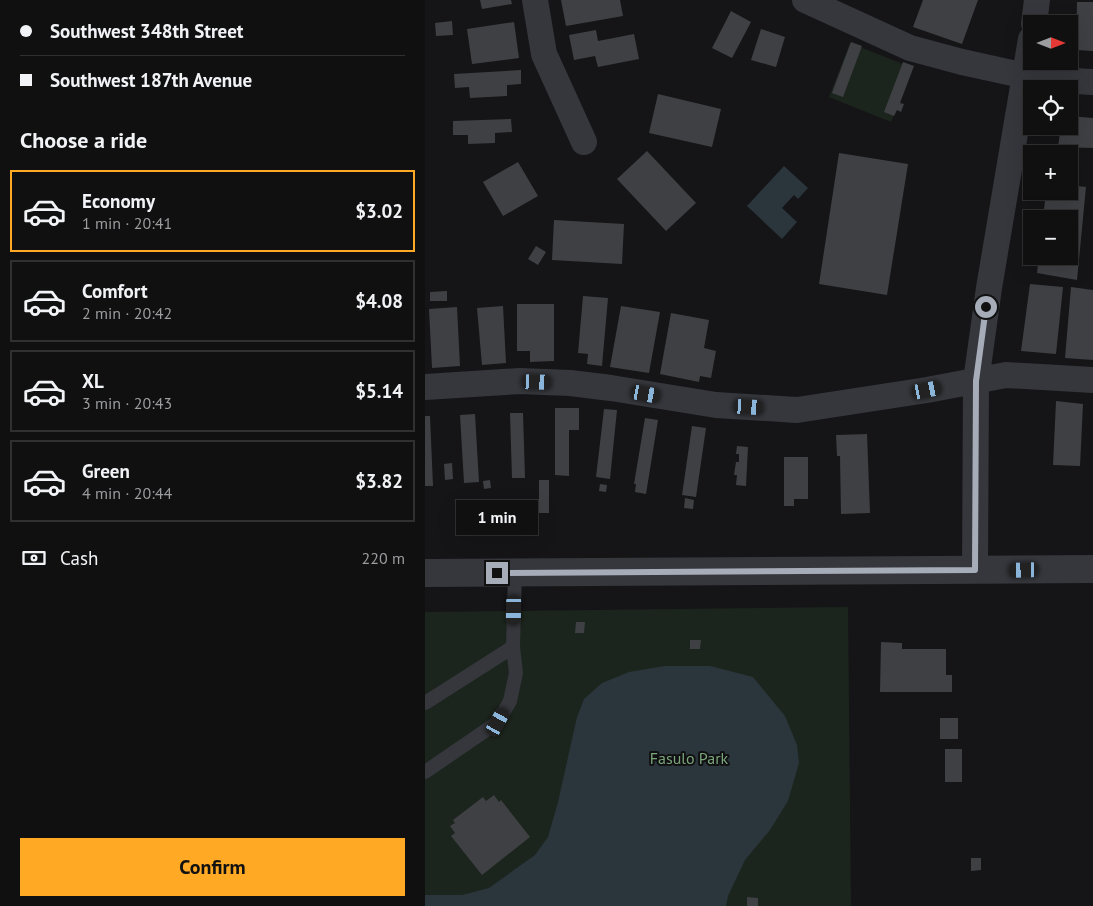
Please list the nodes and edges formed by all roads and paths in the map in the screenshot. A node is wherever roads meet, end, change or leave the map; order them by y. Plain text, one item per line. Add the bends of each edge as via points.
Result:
1 (535, 0) edge
2 (805, 0) edge
3 (1037, 0) edge
4 (1035, 15) edge
5 (1026, 70) edge
6 (1025, 76) junction
7 (1093, 82) edge
8 (584, 142) dead end
9 (1093, 380) edge
10 (976, 381) junction
11 (425, 387) edge
12 (1093, 569) edge
13 (975, 570) junction
14 (425, 573) edge
15 (515, 573) junction
16 (513, 647) junction
17 (425, 703) edge
18 (425, 772) edge

1 - 8 street via 543,54
2 - 6 street via 910,48
3 - 4 street
5 - 6 street
6 - 7 street
6 - 10 street
9 - 10 street via 1006,375
10 - 11 street via 797,410 716,405 570,383 520,381
10 - 13 street
12 - 13 street
13 - 15 street
14 - 15 street
15 - 16 lane
16 - 17 lane
16 - 18 lane via 516,672 510,701 498,722

